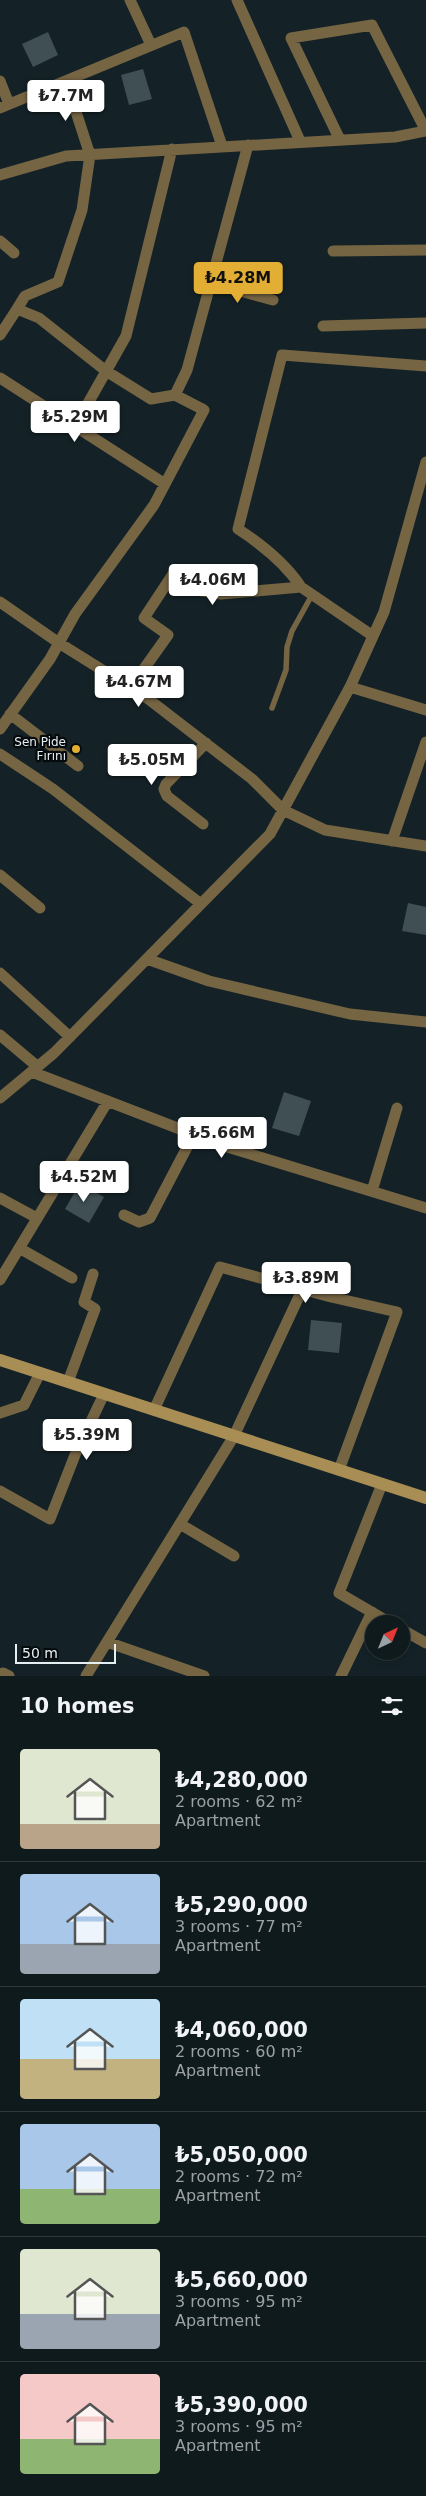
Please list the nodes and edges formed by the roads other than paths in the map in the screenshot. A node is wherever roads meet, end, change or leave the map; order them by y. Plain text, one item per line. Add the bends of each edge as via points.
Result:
1 (130, 0) edge
2 (237, 0) edge
3 (151, 45) junction
4 (66, 81) junction
5 (0, 82) edge
6 (5, 106) edge
7 (426, 131) edge
8 (340, 140) junction
9 (300, 141) junction
10 (248, 144) junction
11 (222, 146) junction
12 (172, 149) junction
13 (90, 155) junction
14 (0, 175) edge
15 (0, 241) edge
16 (426, 250) edge
17 (333, 252) dead end
18 (14, 253) dead end
19 (211, 283) junction
20 (273, 300) dead end
21 (17, 309) junction
22 (5, 318) edge
23 (426, 323) edge
24 (323, 326) dead end
25 (0, 335) edge
26 (426, 366) edge
27 (106, 371) junction
28 (0, 378) edge
29 (175, 395) junction
30 (74, 428) junction
31 (426, 462) edge
32 (165, 484) junction
33 (301, 588) junction
34 (312, 595) junction
35 (0, 602) edge
36 (373, 636) junction
37 (59, 643) junction
38 (350, 687) junction
39 (130, 688) junction
40 (272, 708) dead end
41 (426, 710) edge
42 (10, 714) junction
43 (0, 729) edge
44 (426, 742) edge
45 (206, 743) junction
46 (0, 754) edge
47 (78, 766) dead end
48 (283, 810) junction
49 (203, 824) dead end
50 (392, 841) junction
51 (426, 846) edge
52 (0, 875) edge
53 (201, 904) junction
54 (40, 908) dead end
55 (147, 959) junction
56 (0, 973) edge
57 (426, 1022) edge
58 (0, 1035) edge
59 (70, 1036) junction
60 (35, 1069) junction
61 (0, 1098) edge
62 (108, 1101) junction
63 (397, 1108) dead end
64 (194, 1134) junction
65 (372, 1191) junction
66 (0, 1198) edge
67 (426, 1208) edge
68 (124, 1216) dead end
69 (38, 1218) junction
70 (20, 1248) junction
71 (93, 1274) dead end
72 (72, 1278) dead end
73 (0, 1280) edge
74 (302, 1290) junction
75 (0, 1360) edge
76 (40, 1373) junction
77 (68, 1382) junction
78 (104, 1394) junction
79 (154, 1410) junction
80 (0, 1413) edge
81 (234, 1436) junction
82 (339, 1470) junction
83 (382, 1484) junction
84 (0, 1491) edge
85 (426, 1498) edge
86 (180, 1524) junction
87 (234, 1556) dead end
88 (372, 1612) junction
89 (377, 1615) edge
90 (410, 1634) edge
91 (107, 1642) junction
92 (426, 1643) edge
93 (86, 1676) edge
94 (204, 1676) edge
95 (341, 1676) edge

1 - 3 street
2 - 9 street
3 - 4 street
3 - 11 street via 184,32
4 - 6 street
4 - 13 street
5 - 6 street
7 - 8 street via 395,137
7 - 8 street via 372,25 291,38
8 - 9 street
9 - 10 street
10 - 11 street
10 - 19 street
11 - 12 street
12 - 13 street
12 - 27 street via 126,336
13 - 14 street via 66,156
13 - 21 street via 82,210 58,282 25,296
15 - 18 street
16 - 17 street
19 - 20 street
19 - 29 street via 187,370
21 - 22 street
21 - 27 street via 38,318
22 - 25 street
23 - 24 street
26 - 33 street via 282,356 238,529 255,540 295,578
27 - 29 street via 151,399
27 - 30 street
28 - 30 street
29 - 32 street via 204,410
30 - 32 street
31 - 36 street via 384,612
32 - 37 street via 154,505 75,614
33 - 34 street
33 - 39 street via 220,594 197,590 172,574 144,618 168,635
34 - 36 street
34 - 40 lane via 292,631 287,647 286,670
35 - 37 street
36 - 38 street
37 - 39 street
37 - 42 street
38 - 41 street
38 - 48 street
39 - 45 street
42 - 43 street
42 - 47 street
44 - 50 street
45 - 48 street via 252,779
45 - 49 street via 164,789 166,796
46 - 53 street via 53,789
48 - 50 street via 325,830
48 - 53 street via 270,834
50 - 51 street
52 - 54 street
53 - 55 street
55 - 57 street via 209,981 350,1014
55 - 59 street
56 - 59 street
58 - 60 street
59 - 60 street
60 - 61 street
60 - 62 street
62 - 64 street
62 - 69 street
63 - 65 street
64 - 65 street
64 - 68 street via 150,1218 140,1222
65 - 67 street
66 - 69 street
69 - 70 street
70 - 72 street
70 - 73 street
71 - 77 street via 84,1302 95,1309
74 - 79 street via 220,1267
74 - 81 street
74 - 82 street via 396,1312
75 - 76 main road
76 - 77 main road
76 - 80 street via 24,1405
77 - 78 main road
78 - 79 main road
78 - 84 street via 50,1519
79 - 81 main road
81 - 82 main road
81 - 86 street
82 - 83 main road
83 - 85 main road
83 - 88 street via 339,1593
86 - 87 street
86 - 91 street
88 - 89 street
88 - 95 street
90 - 92 street
91 - 93 street
91 - 94 street

